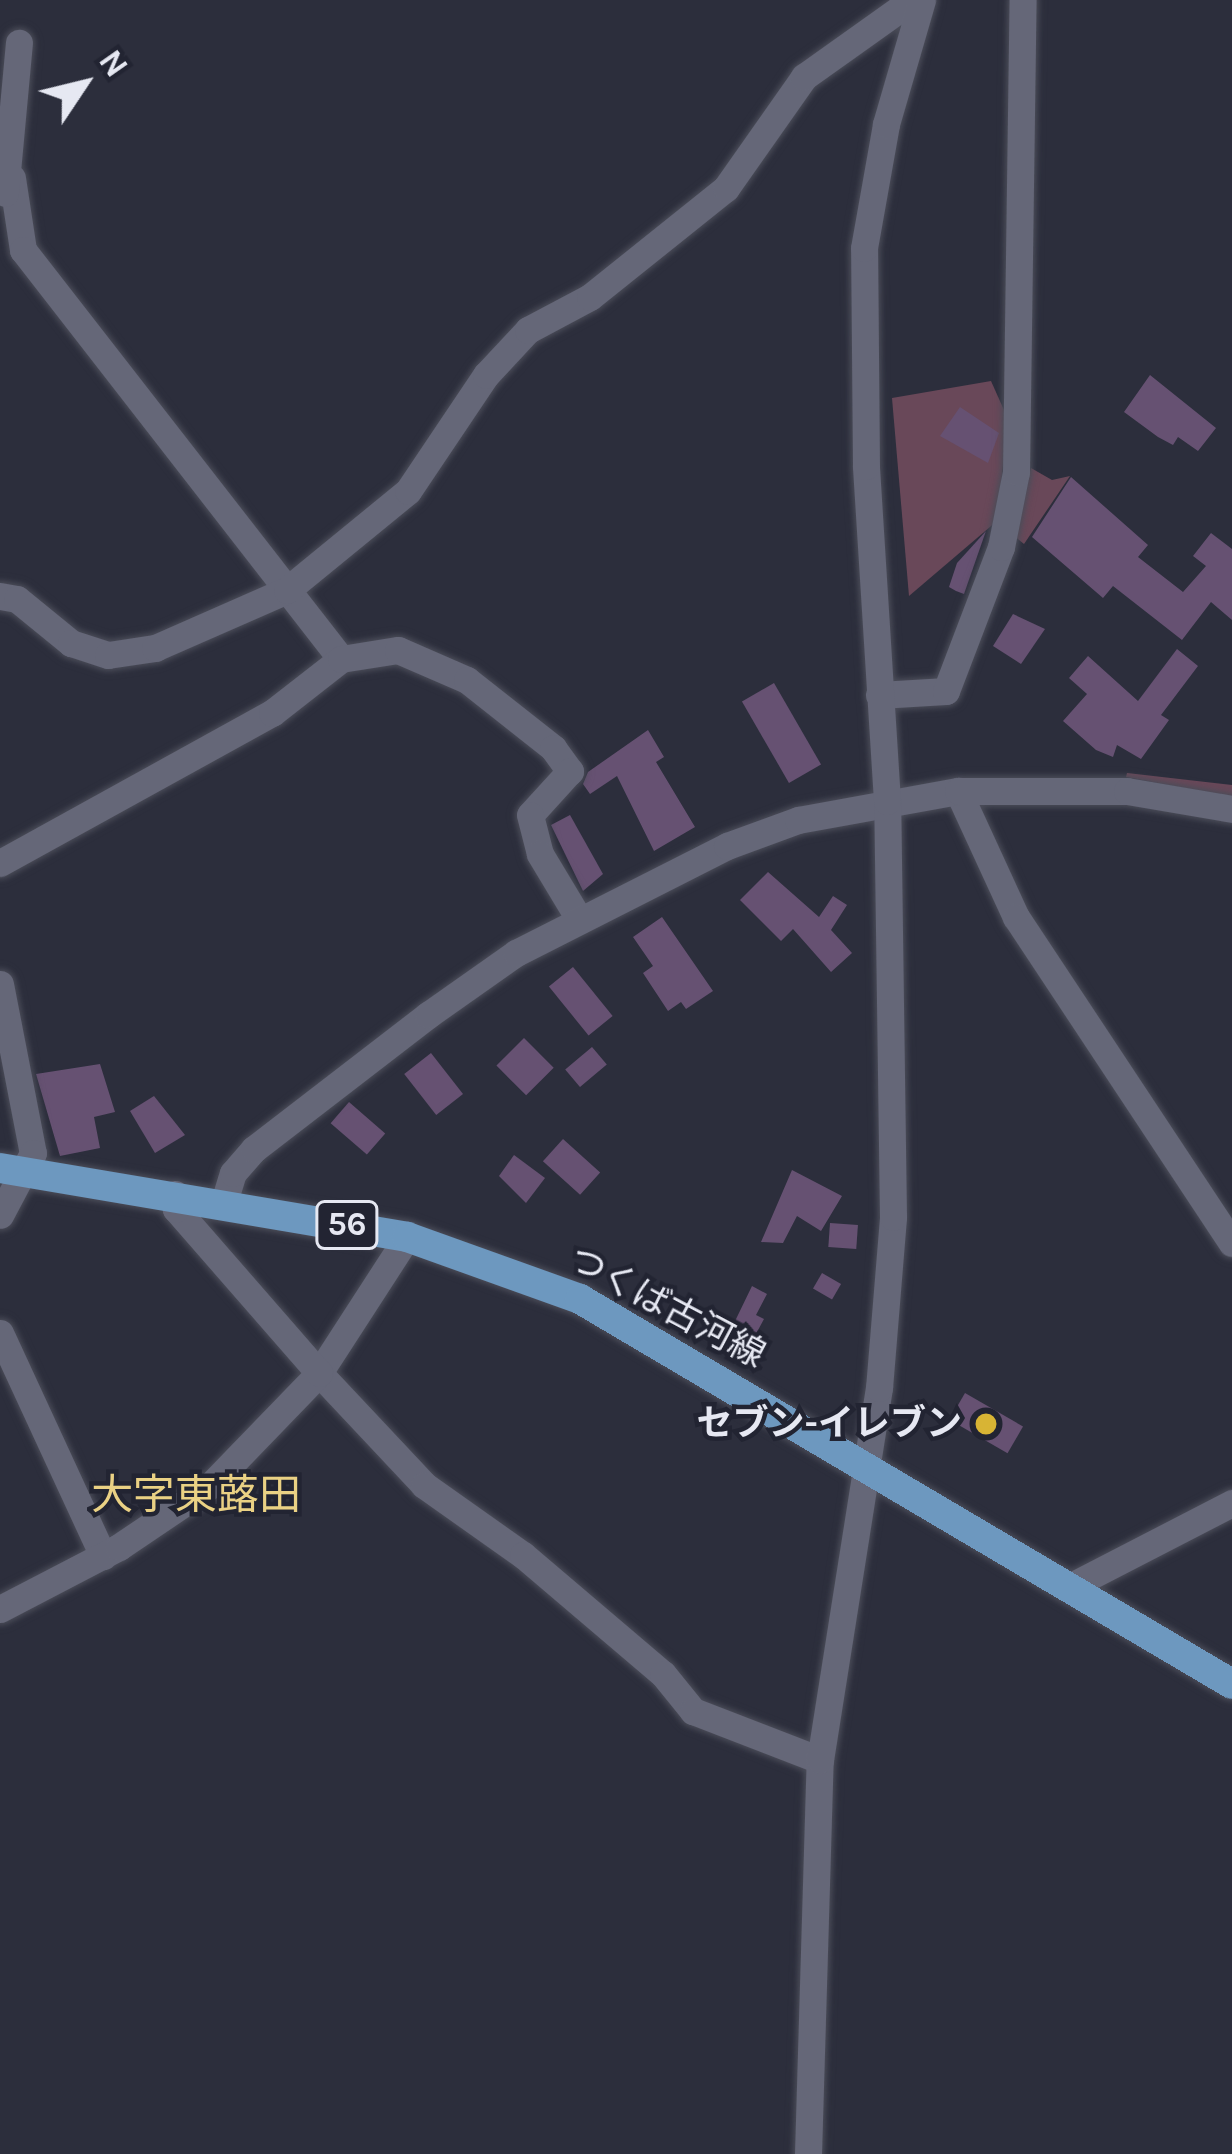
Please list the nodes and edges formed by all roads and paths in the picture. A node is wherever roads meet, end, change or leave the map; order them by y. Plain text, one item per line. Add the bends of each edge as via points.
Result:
1 (912, 0) edge
2 (922, 0) edge
3 (1023, 0) edge
4 (19, 43) dead end
5 (12, 178) junction
6 (0, 205) edge
7 (287, 590) junction
8 (0, 596) edge
9 (340, 659) junction
10 (879, 695) junction
11 (958, 790) junction
12 (887, 802) junction
13 (1232, 809) edge
14 (0, 863) edge
15 (578, 919) junction
16 (0, 984) edge
17 (14, 1171) edge
18 (175, 1194) junction
19 (224, 1202) junction
20 (0, 1215) edge
21 (406, 1237) junction
22 (1232, 1243) edge
23 (0, 1333) edge
24 (319, 1373) junction
25 (868, 1465) junction
26 (1232, 1503) edge
27 (103, 1556) junction
28 (1072, 1585) junction
29 (0, 1609) edge
30 (1232, 1684) edge
31 (820, 1760) junction
32 (808, 2154) edge

1 - 7 street via 804,76 726,188 590,297 528,330 486,375 408,491
2 - 10 street via 886,124 863,248
3 - 10 street via 1016,472 946,691
4 - 5 street
5 - 6 street
5 - 7 street via 23,250
7 - 8 street via 155,648 108,655 71,643 17,598
7 - 9 street
9 - 14 street via 272,713
9 - 15 street via 398,650 467,680 554,748 571,771 530,815 540,854
10 - 12 street
11 - 12 street
11 - 13 street via 1126,791
11 - 22 street via 1016,917
12 - 15 street via 798,820 727,846
12 - 25 street via 893,1217
15 - 19 street via 516,953 306,1106 240,1163
16 - 17 street via 33,1153
17 - 18 main road, つくば古河線 / 56
17 - 20 street
18 - 19 main road, つくば古河線 / 56
18 - 24 street via 176,1209
19 - 21 main road, つくば古河線 / 56
21 - 24 street
21 - 25 main road, つくば古河線 / 56 via 580,1299
23 - 27 street
24 - 27 street via 211,1485
24 - 31 street via 424,1486 523,1555 663,1674 693,1711
25 - 28 main road, つくば古河線 / 56
25 - 31 street
26 - 28 street
27 - 29 street
28 - 30 main road, つくば古河線 / 56
31 - 32 street

